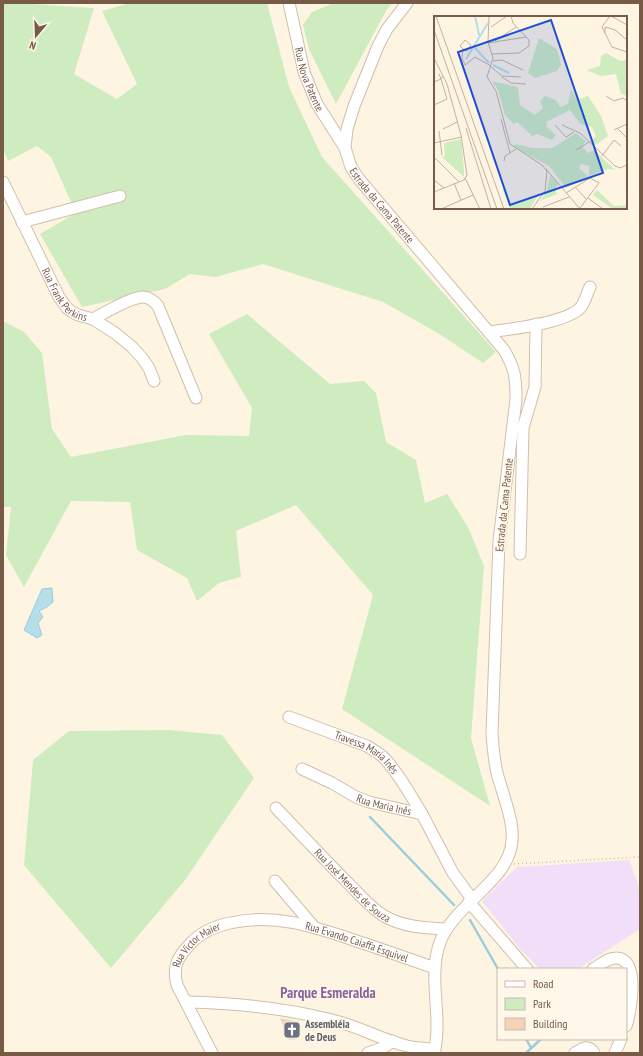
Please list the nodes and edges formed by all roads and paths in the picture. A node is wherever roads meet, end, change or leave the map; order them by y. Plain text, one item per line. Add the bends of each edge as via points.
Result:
1 (289, 3) edge
2 (407, 3) edge
3 (345, 148) junction
4 (3, 182) edge
5 (120, 196) dead end
6 (22, 222) junction
7 (590, 288) dead end
8 (93, 319) junction
9 (536, 324) junction
10 (489, 332) junction
11 (154, 381) dead end
12 (196, 398) dead end
13 (520, 554) dead end
14 (289, 716) dead end
15 (302, 769) dead end
16 (276, 808) dead end
17 (422, 814) junction
18 (640, 857) edge
19 (506, 861) junction
20 (275, 880) dead end
21 (471, 901) junction
22 (314, 927) junction
23 (446, 929) junction
24 (434, 968) junction
25 (526, 968) edge
26 (595, 968) edge
27 (187, 1002) junction
28 (627, 1023) edge
29 (621, 1040) edge
30 (393, 1041) junction
31 (412, 1050) edge
32 (434, 1052) edge
33 (212, 1053) edge
34 (368, 1053) edge
35 (575, 1053) edge
36 (594, 1053) edge
37 (615, 1053) edge

1 - 3 street, Rua Nova Patente via 304,72 317,104
2 - 3 street, Estrada da Cama Patente via 387,29 378,46 354,106 347,129
3 - 10 street, Estrada da Cama Patente via 351,167 359,179
4 - 6 street, Rua Frank Perkins
5 - 6 street
6 - 8 street, Rua Frank Perkins via 67,308 78,315
7 - 9 street via 581,307 570,316
8 - 11 street, Rua Frank Perkins via 115,333 142,358
8 - 12 street via 134,298 149,298 154,301
9 - 10 street
9 - 13 street via 535,388 523,428
10 - 19 street, Estrada da Cama Patente via 507,355 516,379 500,541 492,734 495,763 513,834
14 - 17 street, Travessa Maria Inês via 367,746 385,758
15 - 17 street, Rua Maria Inês via 356,797
16 - 23 street, Rua José Mendes de Souza via 371,906 384,916 417,927
17 - 21 street, Rua Maria Inês
18 - 19 path via 513,864
19 - 21 street, Estrada da Cama Patente via 498,874
20 - 22 street, Rua Evando Caiaffa Esquivel
21 - 23 street, Estrada da Cama Patente
21 - 25 street, Rua Maria Inês
22 - 24 street, Rua Evando Caiaffa Esquivel
22 - 27 street, Rua Victor Maier via 267,919 244,920 220,925 204,932 192,941 177,960 175,976
23 - 24 street, Estrada da Cama Patente
24 - 32 street, Estrada da Cama Patente via 437,1029
26 - 28 street via 616,958 621,958 629,966 631,1002
27 - 30 street via 216,1002 294,1012 334,1020
27 - 33 street, Rua Victor Maier
29 - 37 street
30 - 31 street
30 - 34 street
31 - 32 street via 422,1047
35 - 36 street via 587,1047

